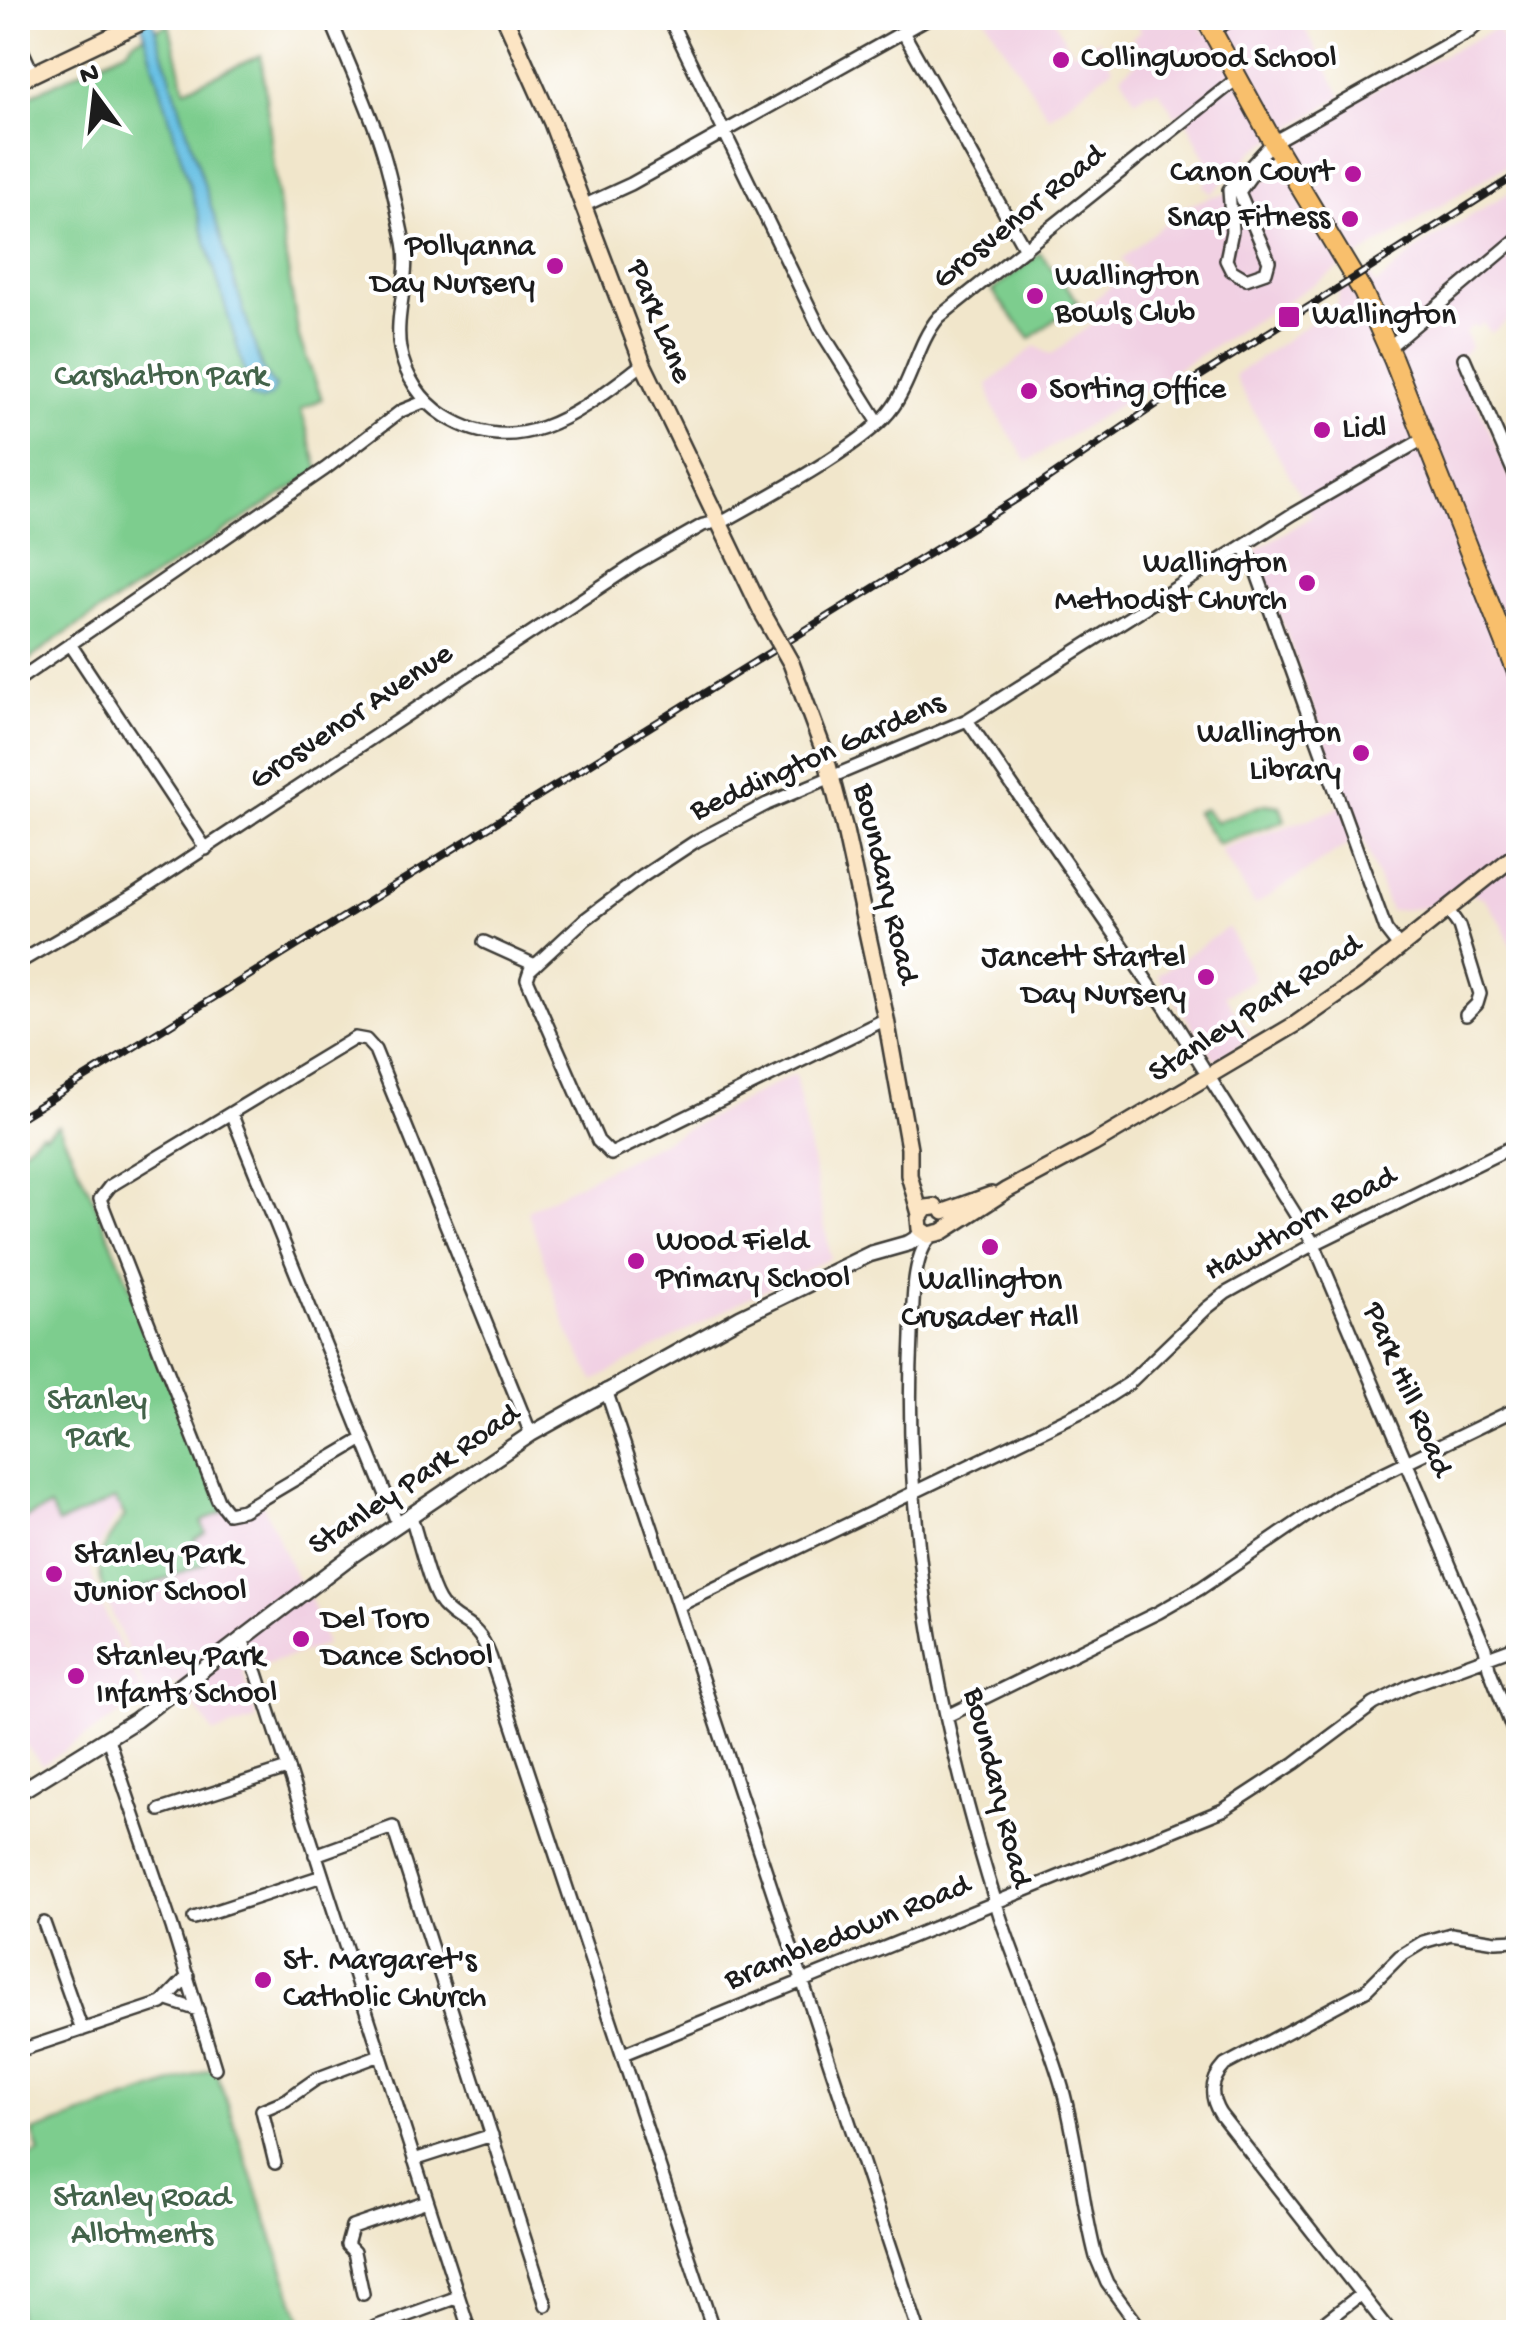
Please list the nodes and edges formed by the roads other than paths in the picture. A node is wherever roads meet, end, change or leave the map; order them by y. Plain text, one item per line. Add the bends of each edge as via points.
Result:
1 (150, 18) edge
2 (330, 18) edge
3 (506, 18) edge
4 (670, 18) edge
5 (928, 18) edge
6 (1235, 18) edge
7 (1485, 18) edge
8 (1208, 24) edge
9 (902, 32) junction
10 (18, 41) edge
11 (25, 77) edge
12 (1238, 78) junction
13 (725, 131) junction
14 (1277, 149) junction
15 (583, 206) junction
16 (1518, 238) edge
17 (1024, 249) junction
18 (1388, 348) junction
19 (1464, 358) dead end
20 (643, 364) junction
21 (409, 378) junction
22 (426, 401) junction
23 (401, 411) junction
24 (879, 423) junction
25 (1424, 438) junction
26 (1517, 476) edge
27 (718, 521) junction
28 (1243, 546) junction
29 (778, 640) joint
30 (70, 644) junction
31 (1518, 675) edge
32 (18, 680) edge
33 (967, 720) junction
34 (832, 776) junction
35 (206, 849) junction
36 (1518, 853) edge
37 (1448, 910) junction
38 (484, 942) dead end
39 (1400, 948) junction
40 (18, 962) edge
41 (535, 964) junction
42 (1466, 1015) dead end
43 (886, 1018) junction
44 (1210, 1076) junction
45 (231, 1114) junction
46 (1518, 1144) edge
47 (931, 1222) junction
48 (1314, 1244) junction
49 (606, 1390) junction
50 (1518, 1408) edge
51 (531, 1434) junction
52 (363, 1439) junction
53 (1406, 1462) junction
54 (914, 1490) junction
55 (403, 1518) junction
56 (678, 1606) junction
57 (242, 1638) junction
58 (1518, 1646) edge
59 (1487, 1657) junction
60 (947, 1716) junction
61 (108, 1738) junction
62 (1518, 1742) edge
63 (287, 1769) junction
64 (18, 1794) edge
65 (160, 1810) dead end
66 (315, 1855) junction
67 (322, 1876) junction
68 (997, 1903) junction
69 (194, 1918) dead end
70 (44, 1923) dead end
71 (1518, 1940) edge
72 (188, 1976) junction
73 (803, 1983) junction
74 (168, 2000) junction
75 (198, 2010) junction
76 (82, 2030) junction
77 (18, 2051) edge
78 (622, 2054) junction
79 (380, 2055) junction
80 (215, 2068) dead end
81 (492, 2134) junction
82 (414, 2160) junction
83 (275, 2163) dead end
84 (427, 2200) junction
85 (363, 2294) dead end
86 (1362, 2294) junction
87 (458, 2296) junction
88 (546, 2305) dead end
89 (398, 2326) edge
90 (375, 2327) dead end
91 (470, 2332) edge
92 (714, 2332) edge
93 (919, 2332) edge
94 (1143, 2332) edge
95 (1312, 2332) edge
96 (1391, 2332) edge

1 - 11 main road
2 - 21 street via 377,134 405,247 398,329
3 - 15 main road, Park Lane
4 - 13 street
5 - 9 street
6 - 8 street
7 - 14 street
8 - 12 main road
9 - 13 street
9 - 17 street
10 - 11 street
12 - 14 main road
12 - 17 street, Grosvenor Road
13 - 15 street
13 - 24 street via 832,351
14 - 14 street via 1239,192 1269,261 1266,272 1246,279 1226,260 1232,232 1228,197 1238,178
14 - 18 main road via 1358,281
15 - 20 main road, Park Lane
16 - 18 street
17 - 24 street, Grosvenor Road via 940,317
18 - 25 main road
19 - 26 street
20 - 22 street via 565,419 519,435 464,428
20 - 27 main road, Park Lane
21 - 22 street
21 - 23 street
22 - 23 street
23 - 30 street
24 - 27 street, Grosvenor Road
25 - 28 street, Beddington Gardens
25 - 31 main road
27 - 29 main road, Park Lane, bridge
27 - 35 street, Grosvenor Avenue via 638,562
28 - 33 street, Beddington Gardens
28 - 39 street via 1386,930
29 - 34 main road, Boundary Road, bridge via 808,700
30 - 32 street
30 - 35 street
33 - 34 street, Beddington Gardens
33 - 44 street, Park Hill Road
34 - 41 street, Beddington Gardens via 673,856
34 - 43 main road, Boundary Road
35 - 40 street, Grosvenor Avenue
36 - 37 main road, Stanley Park Road
37 - 39 main road, Stanley Park Road
37 - 42 street via 1480,994
38 - 41 street
39 - 44 main road, Stanley Park Road
41 - 43 street via 528,985 598,1141 611,1154
43 - 47 main road, Boundary Road via 909,1174
44 - 47 main road, Stanley Park Road via 1007,1190
44 - 48 street, Park Hill Road
45 - 51 street via 350,1040 366,1040
45 - 52 street
45 - 52 street via 110,1186 100,1199 218,1500 228,1513 243,1510
46 - 48 street, Hawthorn Road
47 - 49 street, Stanley Park Road
47 - 54 street, Boundary Road via 917,1266 910,1381
48 - 53 street, Park Hill Road
48 - 54 street, Hawthorn Road via 1226,1293 1112,1396
49 - 51 street, Stanley Park Road
49 - 56 street
50 - 53 street
51 - 55 street, Stanley Park Road
52 - 55 street
53 - 59 street, Park Hill Road
53 - 60 street via 1317,1508 1159,1612
54 - 56 street, Hawthorn Road
54 - 60 street, Boundary Road
55 - 57 street, Stanley Park Road
55 - 78 street via 438,1600 484,1641
56 - 73 street
57 - 61 street, Stanley Park Road
57 - 63 street
58 - 59 street, Brambledown Road
59 - 62 street, Park Hill Road
59 - 68 street, Brambledown Road via 1374,1704 1223,1810
60 - 68 street, Boundary Road
61 - 64 street, Stanley Park Road
61 - 72 street
63 - 65 street
63 - 66 street
66 - 67 street
66 - 81 street via 392,1827
67 - 69 street
67 - 79 street
68 - 73 street, Brambledown Road
68 - 94 street, Boundary Road via 1063,2089 1100,2270
70 - 76 street
71 - 86 street via 1451,1934 1423,1942 1366,1990 1231,2062 1215,2078 1212,2099 1220,2114
72 - 74 street
72 - 75 street
73 - 78 street, Brambledown Road
73 - 93 street
74 - 75 street
74 - 76 street
75 - 80 street
76 - 77 street
78 - 92 street
79 - 82 street
79 - 83 street via 262,2110
81 - 82 street
81 - 88 street
82 - 84 street
84 - 85 street via 352,2226 347,2245
84 - 87 street
86 - 95 street
86 - 96 street
87 - 89 street via 405,2314
87 - 91 street
89 - 90 street

